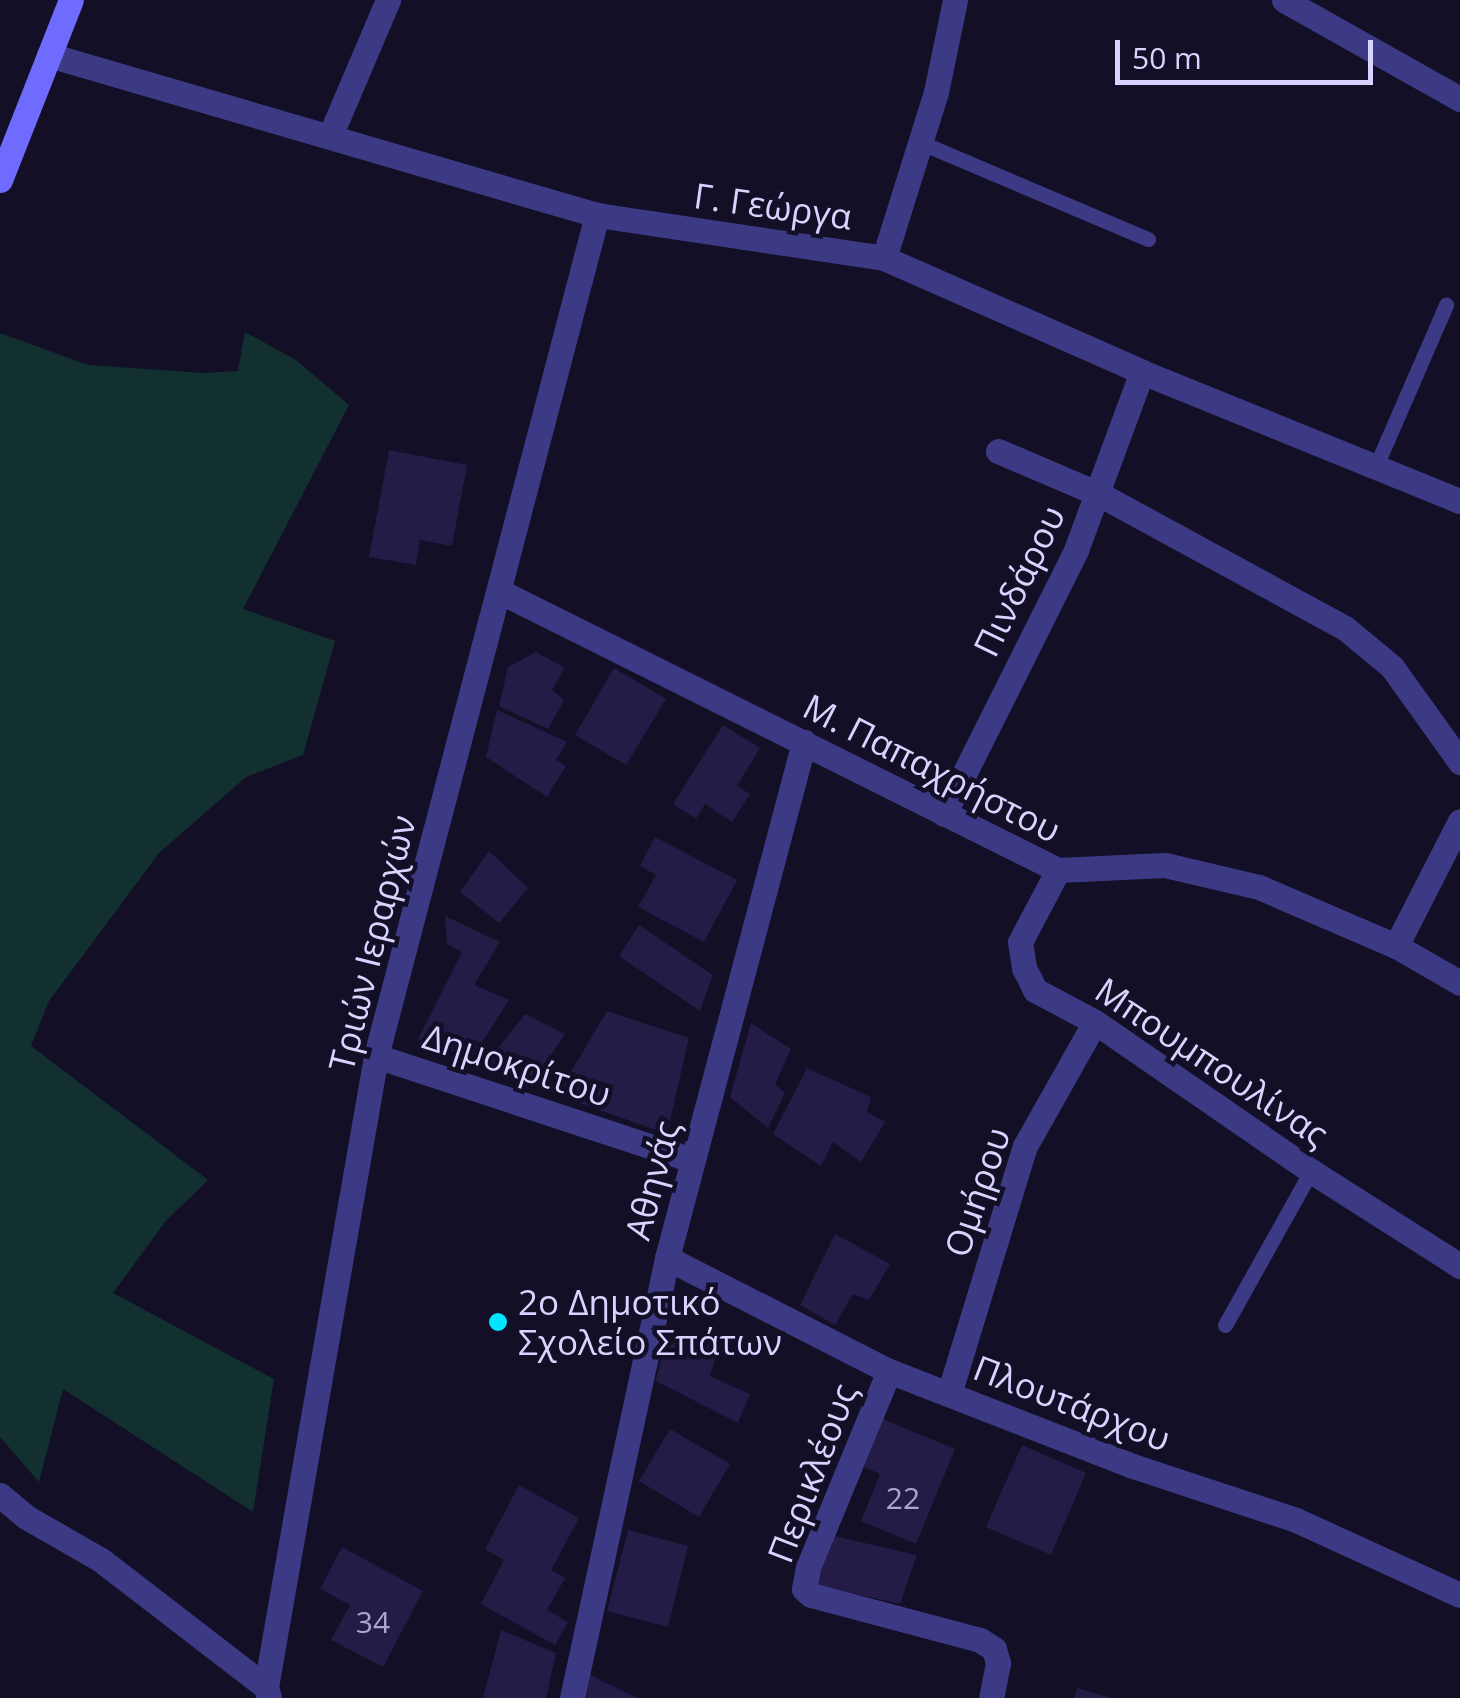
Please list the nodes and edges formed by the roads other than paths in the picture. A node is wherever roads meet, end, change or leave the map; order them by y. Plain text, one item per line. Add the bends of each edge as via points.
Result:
1 (71, 0) edge
2 (388, 0) edge
3 (955, 0) edge
4 (1284, 0) edge
5 (50, 55) junction
6 (1460, 99) edge
7 (330, 136) junction
8 (917, 142) junction
9 (0, 180) edge
10 (597, 215) junction
11 (1148, 239) dead end
12 (884, 258) junction
13 (1446, 305) dead end
14 (1142, 372) junction
15 (998, 451) dead end
16 (1376, 466) junction
17 (1098, 494) junction
18 (1460, 501) edge
19 (499, 591) junction
20 (804, 742) junction
21 (1460, 762) edge
22 (944, 814) junction
23 (1460, 821) edge
24 (1058, 870) junction
25 (1396, 946) junction
26 (1460, 983) edge
27 (1096, 1022) junction
28 (376, 1056) junction
29 (692, 1160) junction
30 (1311, 1171) junction
31 (667, 1258) junction
32 (1460, 1266) edge
33 (1225, 1325) dead end
34 (889, 1371) junction
35 (949, 1394) junction
36 (0, 1495) edge
37 (1460, 1595) edge
38 (268, 1692) edge
39 (572, 1698) edge
40 (991, 1698) edge

1 - 5 street
2 - 7 street
3 - 8 street via 936,92
4 - 6 street
5 - 7 street, Γ. Γεώργα
5 - 9 street
7 - 10 street, Γ. Γεώργα
8 - 11 lane
8 - 12 street
10 - 12 street, Γ. Γεώργα
10 - 19 street, Τριών Ιεραρχών
12 - 14 street, Γ. Γεώργα
13 - 16 lane
14 - 16 street, Γ. Γεώργα
14 - 17 street, Πινδάρου
15 - 17 street
16 - 18 street, Γ. Γεώργα
17 - 21 street via 1345,628 1392,667
17 - 22 street, Πινδάρου
19 - 20 street, Μ. Παπαχρήστου
19 - 28 street, Τριών Ιεραρχών
20 - 22 street, Μ. Παπαχρήστου
20 - 29 street, Αθηνάς
22 - 24 street, Μ. Παπαχρήστου
23 - 25 street
24 - 25 street, Μ. Παπαχρήστου via 1165,865 1259,887
24 - 27 street, Μπουμπουλίνας via 1020,942 1024,968 1035,990
25 - 26 street, Μ. Παπαχρήστου
27 - 30 street, Μπουμπουλίνας
27 - 35 street, Ομήρου via 1025,1146
28 - 29 street, Δημοκρίτου
28 - 38 street, Τριών Ιεραρχών
29 - 31 street, Αθηνάς
30 - 32 street, Μπουμπουλίνας
30 - 33 lane
31 - 34 street, Πλουτάρχου
31 - 39 street, Αθηνάς
34 - 35 street, Πλουτάρχου
34 - 40 street, Περικλέους via 804,1589 980,1640 994,1649 998,1663
35 - 37 street, Πλουτάρχου via 1296,1520
36 - 38 street via 101,1560

